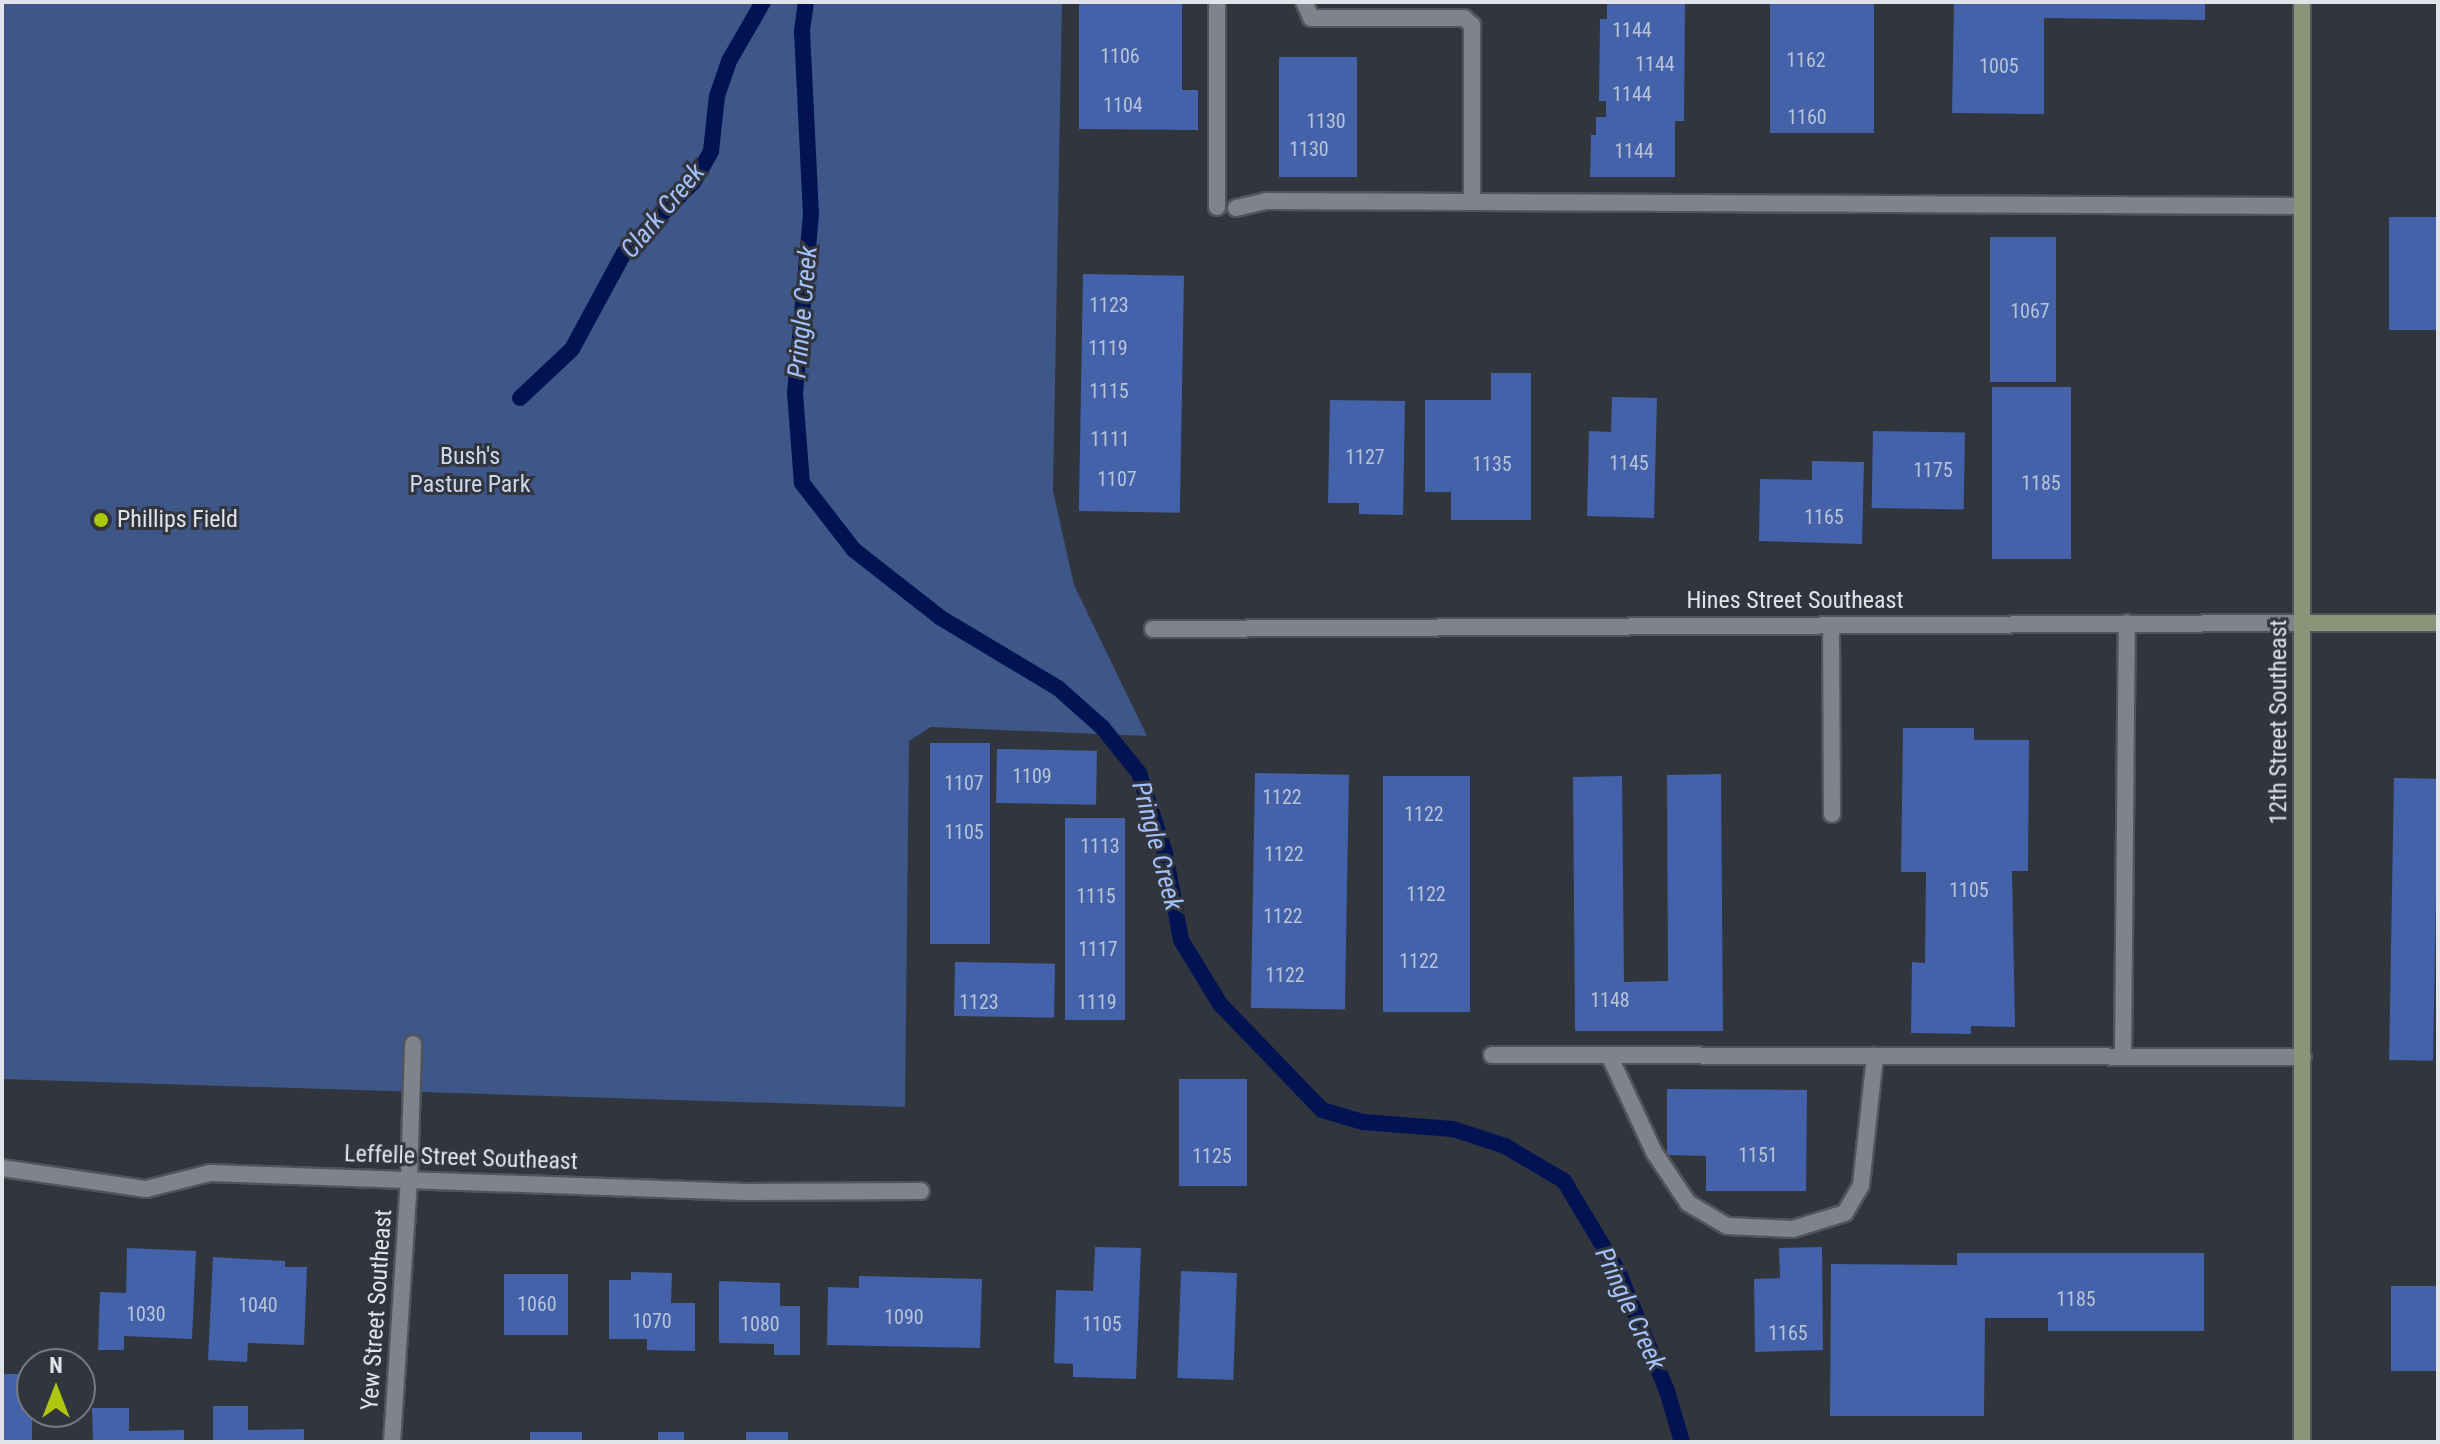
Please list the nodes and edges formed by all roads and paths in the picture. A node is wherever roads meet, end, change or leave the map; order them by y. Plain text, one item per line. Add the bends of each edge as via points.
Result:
1 (1217, 2) edge
2 (1304, 2) edge
3 (2302, 2) edge
4 (1472, 202) junction
5 (2302, 206) junction
6 (1217, 207) dead end
7 (1236, 208) dead end
8 (2127, 623) junction
9 (2304, 623) junction
10 (2438, 623) edge
11 (1831, 625) junction
12 (1153, 629) dead end
13 (1832, 814) dead end
14 (413, 1044) dead end
15 (1492, 1055) dead end
16 (1609, 1055) junction
17 (1875, 1056) junction
18 (2123, 1057) junction
19 (2303, 1057) junction
20 (2, 1168) edge
21 (409, 1181) junction
22 (921, 1191) dead end
23 (392, 1442) edge
24 (2302, 1442) edge

1 - 6 street
2 - 4 street via 1311,18 1464,18 1472,25
3 - 5 main road, 12th Street Southeast
4 - 5 street
4 - 7 street via 1266,201
5 - 9 main road, 12th Street Southeast
8 - 9 street, Hines Street Southeast
8 - 11 street, Hines Street Southeast
8 - 18 street
9 - 10 main road, Hines Street Southeast
9 - 19 main road, 12th Street Southeast
11 - 12 street, Hines Street Southeast
11 - 13 street
14 - 21 street, Yew Street Southeast
15 - 16 street
16 - 17 street
16 - 17 street via 1654,1152 1688,1203 1727,1226 1793,1229 1845,1213 1861,1185
17 - 18 street
18 - 19 street
19 - 24 main road, 12th Street Southeast
20 - 21 street, Leffelle Street Southeast via 146,1189 210,1173
21 - 22 street, Leffelle Street Southeast via 745,1192
21 - 23 street, Yew Street Southeast

